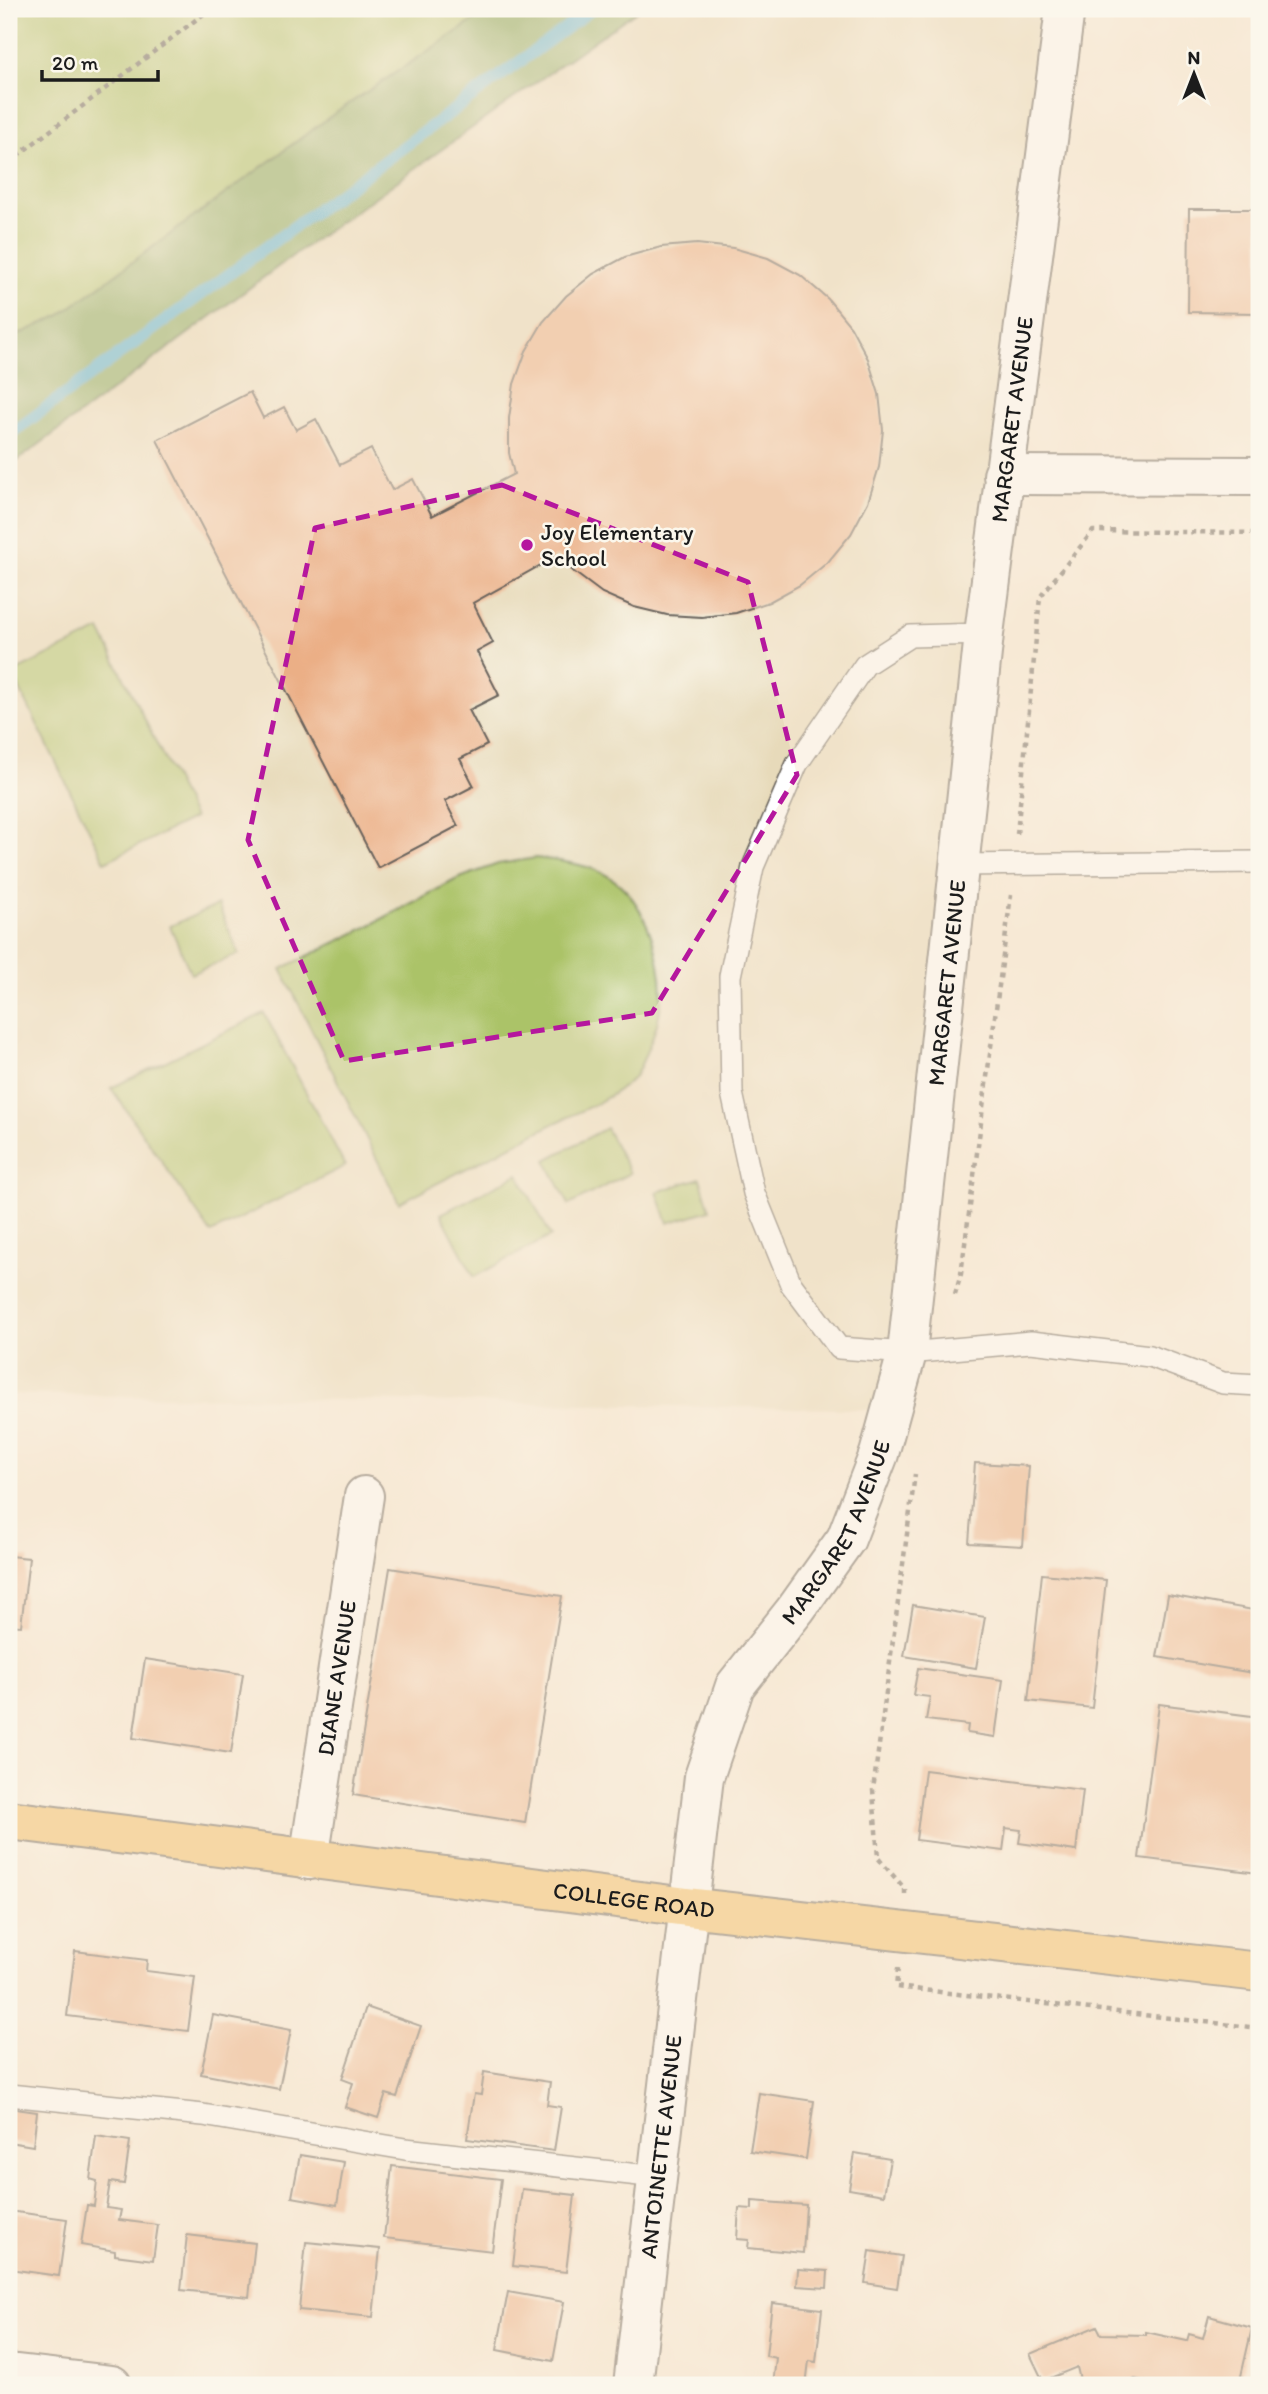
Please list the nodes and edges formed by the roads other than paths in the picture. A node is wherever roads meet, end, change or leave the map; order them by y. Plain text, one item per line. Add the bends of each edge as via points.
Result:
1 (1065, 9) edge
2 (1003, 475) junction
3 (1259, 476) edge
4 (984, 634) junction
5 (1259, 862) edge
6 (959, 865) junction
7 (906, 1353) junction
8 (1259, 1385) edge
9 (364, 1496) dead end
10 (9, 1820) edge
11 (309, 1860) junction
12 (687, 1907) junction
13 (1259, 1972) edge
14 (9, 2095) edge
15 (657, 2177) junction
16 (9, 2373) edge
17 (111, 2385) edge
18 (633, 2385) edge

1 - 2 street, MARGARET AVENUE
2 - 3 street
2 - 4 street, MARGARET AVENUE
4 - 6 street, MARGARET AVENUE
4 - 7 lane via 910,636 865,665 797,764 753,867 730,976 732,1093 754,1193 791,1284 839,1348
5 - 6 lane
6 - 7 street, MARGARET AVENUE
7 - 8 lane via 1031,1342 1150,1356 1223,1383
7 - 12 street, MARGARET AVENUE via 880,1454 846,1539 735,1686 704,1777
9 - 11 street, DIANE AVENUE
10 - 11 main road, COLLEGE ROAD
11 - 12 main road, COLLEGE ROAD
12 - 13 main road, COLLEGE ROAD
12 - 15 street, ANTOINETTE AVENUE
14 - 15 lane via 204,2115 405,2150
15 - 18 street, ANTOINETTE AVENUE
16 - 17 street

